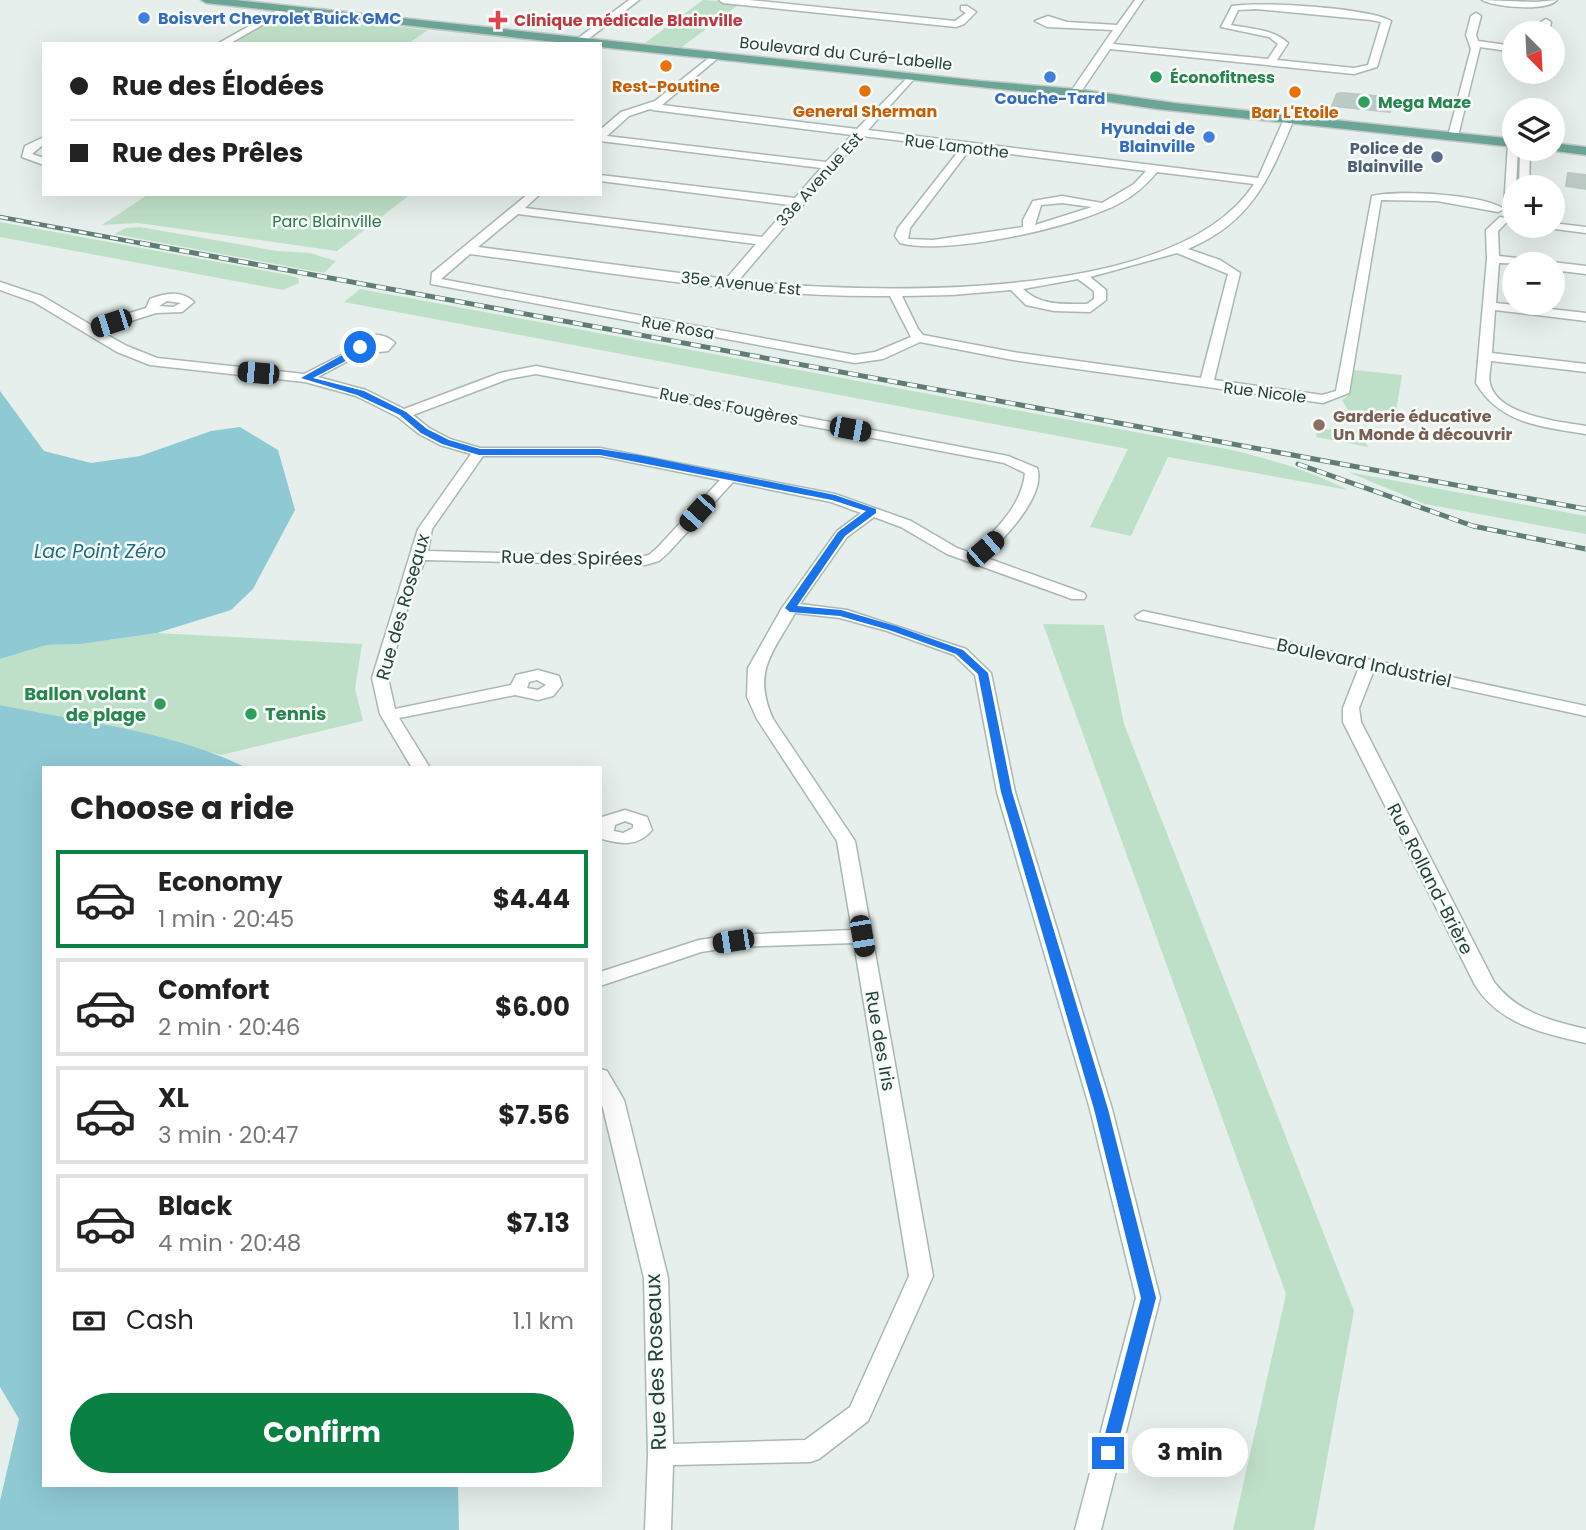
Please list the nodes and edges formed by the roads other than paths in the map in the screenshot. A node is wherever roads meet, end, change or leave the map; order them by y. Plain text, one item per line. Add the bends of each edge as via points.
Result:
1 (206, 0) edge
2 (635, 0) edge
3 (723, 0) edge
4 (972, 0) edge
5 (1139, 0) edge
6 (1486, 0) edge
7 (1553, 0) edge
8 (781, 3) edge
9 (286, 9) junction
10 (1476, 16) dead end
11 (1063, 23) dead end
12 (1120, 28) junction
13 (580, 41) junction
14 (226, 42) edge
15 (589, 42) edge
16 (602, 43) edge
17 (1473, 43) junction
18 (1108, 46) junction
19 (1502, 47) edge
20 (715, 56) junction
21 (1270, 63) junction
22 (911, 77) junction
23 (1074, 95) junction
24 (653, 107) junction
25 (1289, 118) junction
26 (860, 134) junction
27 (602, 135) edge
28 (1453, 136) junction
29 (602, 137) edge
30 (42, 141) edge
31 (1502, 142) edge
32 (966, 148) junction
33 (1565, 149) edge
34 (1586, 151) edge
35 (42, 161) edge
36 (829, 166) junction
37 (1153, 170) junction
38 (602, 178) edge
39 (1262, 182) junction
40 (532, 196) edge
41 (797, 202) junction
42 (1102, 206) junction
43 (516, 210) junction
44 (1502, 211) edge
45 (1502, 219) edge
46 (1565, 228) edge
47 (1029, 230) junction
48 (1586, 230) edge
49 (763, 241) junction
50 (1177, 249) junction
51 (470, 250) junction
52 (1493, 260) junction
53 (1502, 261) edge
54 (1565, 268) edge
55 (1586, 270) edge
56 (1082, 276) junction
57 (729, 283) junction
58 (0, 286) edge
59 (1014, 286) junction
60 (895, 295) junction
61 (1488, 306) junction
62 (155, 309) dead end
63 (1586, 317) edge
64 (89, 330) junction
65 (919, 338) junction
66 (362, 349) dead end
67 (1486, 356) junction
68 (1586, 368) edge
69 (306, 378) junction
70 (1206, 384) junction
71 (403, 414) junction
72 (1586, 430) edge
73 (479, 452) junction
74 (731, 476) junction
75 (873, 511) junction
76 (419, 555) junction
77 (973, 559) junction
78 (1078, 596) dead end
79 (790, 608) junction
80 (1143, 616) dead end
81 (1368, 664) junction
82 (518, 689) dead end
83 (1586, 710) edge
84 (390, 715) junction
85 (420, 766) edge
86 (862, 936) junction
87 (602, 978) edge
88 (1586, 1036) edge
89 (602, 1080) edge
90 (661, 1455) junction
91 (658, 1530) edge
92 (1088, 1530) edge

1 - 9 main road, Boulevard du Curé-Labelle
2 - 13 street
3 - 8 street
4 - 8 street via 964,8 972,12 961,22 949,23
5 - 12 street
6 - 7 street via 1536,5
9 - 13 main road, Boulevard du Curé-Labelle
9 - 14 street
10 - 17 street
11 - 12 street
12 - 18 street
13 - 15 main road, Boulevard du Curé-Labelle
16 - 20 main road, Boulevard du Curé-Labelle
17 - 19 street
17 - 28 street via 1476,49
18 - 21 street
18 - 23 street
20 - 22 main road, Boulevard du Curé-Labelle
20 - 24 street
21 - 21 street via 1366,70 1372,67 1386,21 1256,5 1235,8 1226,27 1272,35 1283,43
22 - 23 main road, Boulevard du Curé-Labelle
22 - 26 street, 33e Avenue Est
23 - 25 main road, Boulevard du Curé-Labelle
24 - 26 street, Rue Lamothe
24 - 27 street via 625,114
25 - 28 main road, Boulevard du Curé-Labelle
25 - 39 street, 35e Avenue Est
26 - 32 street, Rue Lamothe
26 - 36 street, 33e Avenue Est
28 - 31 main road, Boulevard du Curé-Labelle
29 - 36 street
30 - 35 street via 26,155
32 - 37 street, Rue Lamothe
32 - 47 street via 904,228 904,241 936,243
33 - 34 main road
36 - 41 street, 33e Avenue Est
37 - 39 street, Rue Lamothe
37 - 42 street via 1135,190
38 - 41 street
39 - 50 street, 35e Avenue Est via 1231,219
40 - 43 street
41 - 49 street, 33e Avenue Est
42 - 47 street
42 - 47 street via 1056,198 1037,203
43 - 49 street
43 - 51 street
44 - 70 street, Rue Nicole via 1399,195 1377,198 1342,393 1323,399
45 - 52 street via 1492,230
46 - 48 street
49 - 57 street, 33e Avenue Est
50 - 56 street, 35e Avenue Est
50 - 70 street via 1234,273
51 - 57 street, 35e Avenue Est
51 - 65 street, Rue Rosa via 435,281 855,359 878,356
52 - 53 street
52 - 61 street
54 - 55 street
56 - 59 street, 35e Avenue Est
56 - 59 street via 1100,290 1100,300 1090,308 1030,302
57 - 60 street, 35e Avenue Est
58 - 64 street via 38,299
59 - 60 street, 35e Avenue Est
60 - 65 street
61 - 63 street
61 - 67 street
62 - 64 street
64 - 69 street via 155,362
65 - 70 street, Rue Nicole
66 - 69 street
67 - 68 street
67 - 72 street via 1483,383 1488,397 1536,421
69 - 71 street via 360,393
71 - 73 street via 445,442
71 - 77 street, Rue des Fougères via 505,376 536,370 1024,465 1032,471 1028,491 998,537
73 - 74 street via 600,452
73 - 76 street, Rue des Roseaux via 425,528
74 - 75 street via 835,498
74 - 76 street, Rue des Spirées via 663,550 647,560
75 - 77 street
75 - 79 street, Rue des Iris via 842,534
76 - 84 street, Rue des Roseaux via 380,678
77 - 78 street
79 - 86 street, Rue des Iris via 757,668 755,697 846,841
79 - 92 street via 841,613 893,628 960,652 983,673 1006,792 1101,1109 1148,1298
80 - 81 street, Boulevard Industriel
81 - 83 street, Boulevard Industriel
81 - 88 street, Rue Rolland-Brière via 1351,708 1352,722 1485,985 1497,1001 1518,1015
82 - 84 street
84 - 85 street, Rue des Roseaux
86 - 87 street via 699,946
86 - 90 street, Rue des Iris via 921,1276 859,1414 810,1451
89 - 90 street, Rue des Roseaux via 613,1100 656,1278
90 - 91 street, Rue des Roseaux

